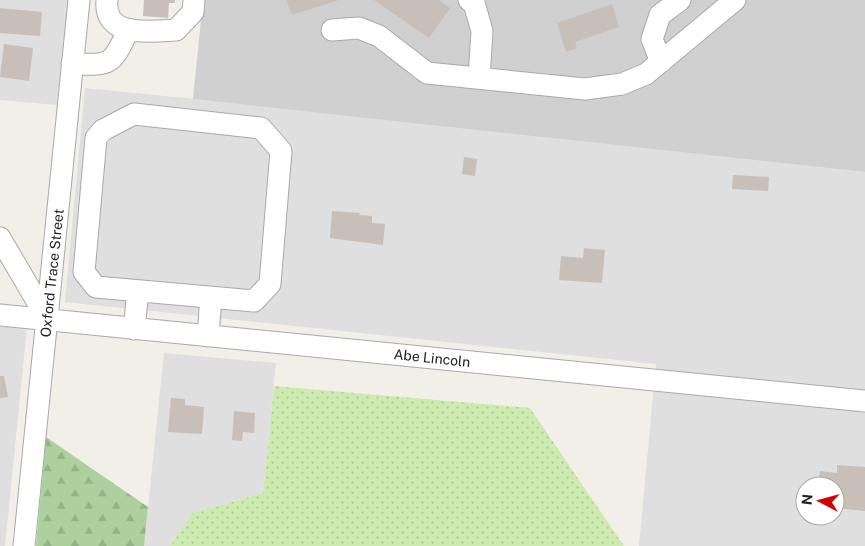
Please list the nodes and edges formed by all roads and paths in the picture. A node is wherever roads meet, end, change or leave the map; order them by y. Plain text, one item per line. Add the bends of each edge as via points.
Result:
1 (79, 0) edge
2 (107, 0) edge
3 (194, 0) edge
4 (469, 0) edge
5 (680, 0) edge
6 (735, 0) edge
7 (711, 9) edge
8 (332, 30) dead end
9 (128, 31) junction
10 (660, 62) junction
11 (72, 64) junction
12 (479, 78) junction
13 (65, 135) junction
14 (96, 138) junction
15 (0, 238) edge
16 (138, 291) junction
17 (211, 297) junction
18 (0, 315) edge
19 (48, 320) junction
20 (134, 329) junction
21 (208, 336) junction
22 (865, 401) edge
23 (24, 546) edge

1 - 11 street, Oxford Trace Street
2 - 9 street via 106,9 115,23
3 - 9 street via 193,12 176,30
4 - 12 street via 474,3 482,31
5 - 10 street via 660,15 652,38
6 - 7 street
7 - 10 street
8 - 12 street via 359,28 379,36 427,73
9 - 11 street via 115,57 103,65
10 - 12 street via 646,74 622,84 584,90
11 - 13 street, Oxford Trace Street
13 - 14 street
13 - 19 street, Oxford Trace Street
14 - 16 street via 84,272 96,287
14 - 17 street via 103,130 134,114 261,128 281,151 270,284 254,301
15 - 19 street
16 - 17 street
16 - 20 street
17 - 21 street
18 - 19 street, Abe Lincoln
19 - 20 street, Abe Lincoln
19 - 23 street, Oxford Trace Street
20 - 21 street, Abe Lincoln
21 - 22 street, Abe Lincoln

